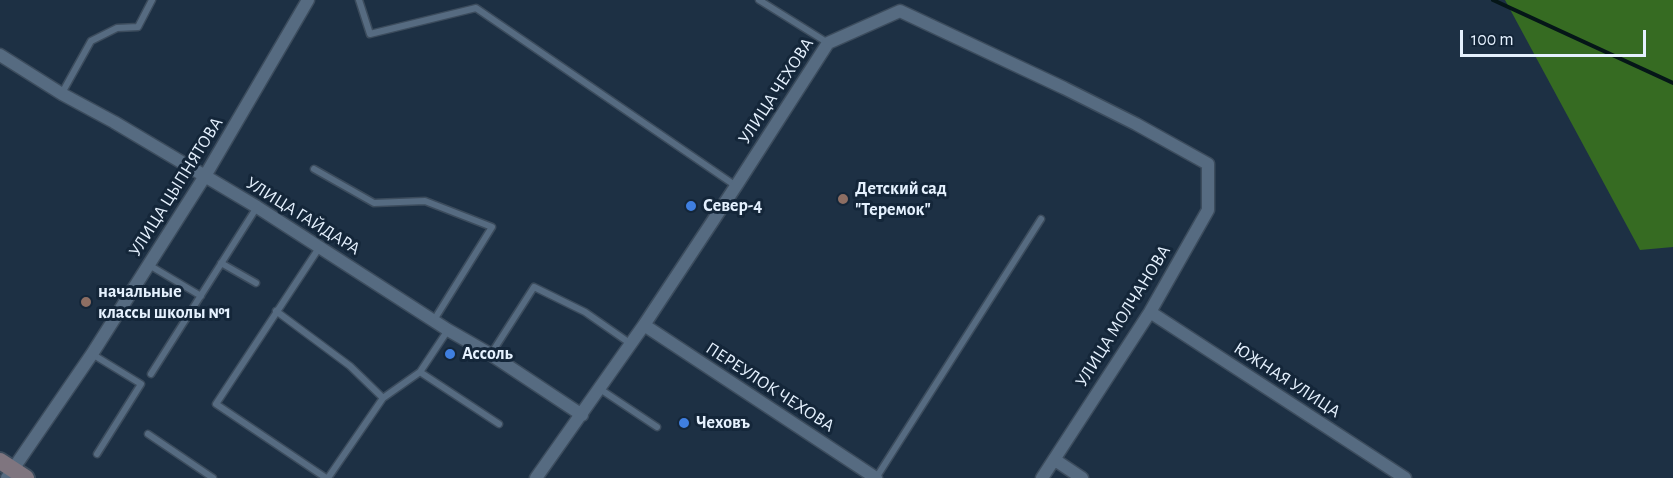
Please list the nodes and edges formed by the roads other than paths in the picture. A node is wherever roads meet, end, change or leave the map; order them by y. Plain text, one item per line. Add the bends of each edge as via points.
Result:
1 (152, 0) edge
2 (308, 0) edge
3 (359, 0) edge
4 (759, 0) edge
5 (828, 43) junction
6 (0, 56) edge
7 (62, 94) junction
8 (1208, 164) joint
9 (314, 169) dead end
10 (205, 176) junction
11 (736, 186) junction
12 (257, 207) junction
13 (1041, 219) dead end
14 (319, 248) junction
15 (221, 263) junction
16 (149, 265) junction
17 (256, 283) dead end
18 (201, 296) junction
19 (276, 311) junction
20 (1150, 312) junction
21 (434, 320) junction
22 (644, 325) junction
23 (448, 330) junction
24 (631, 344) junction
25 (92, 354) junction
26 (490, 354) junction
27 (420, 372) junction
28 (151, 374) dead end
29 (600, 389) junction
30 (383, 398) junction
31 (582, 415) junction
32 (499, 423) dead end
33 (657, 428) dead end
34 (148, 434) dead end
35 (97, 454) dead end
36 (1055, 460) junction
37 (12, 471) edge
38 (213, 478) edge
39 (327, 478) edge
40 (536, 478) edge
41 (876, 478) edge
42 (1042, 478) edge
43 (1082, 478) edge
44 (1405, 478) edge

1 - 7 lane via 138,27 117,28 91,41
2 - 10 street, УЛИЦА ЦЫПНЯТОВА
3 - 11 lane via 370,34 476,8
4 - 5 lane
5 - 8 street, УЛИЦА ЧЕХОВА via 900,11 1064,88
5 - 11 street, УЛИЦА ЧЕХОВА
6 - 7 street, УЛИЦА ГАЙДАРА
7 - 10 street, УЛИЦА ГАЙДАРА
8 - 20 street, УЛИЦА МОЛЧАНОВА via 1208,210
9 - 21 lane via 374,203 424,201 492,227
10 - 12 street, УЛИЦА ГАЙДАРА
10 - 16 street, УЛИЦА ЦЫПНЯТОВА
11 - 22 street, УЛИЦА ЧЕХОВА
12 - 14 street, УЛИЦА ГАЙДАРА
12 - 15 lane
13 - 41 lane
14 - 19 lane
14 - 21 street, УЛИЦА ГАЙДАРА
15 - 17 lane
15 - 18 lane
16 - 18 lane
16 - 25 street, УЛИЦА ЦЫПНЯТОВА
18 - 28 lane
19 - 30 lane via 350,366
19 - 39 lane via 216,404
20 - 36 street, УЛИЦА МОЛЧАНОВА
20 - 44 street, ЮЖНАЯ УЛИЦА
21 - 23 street, УЛИЦА ГАЙДАРА
22 - 24 street, УЛИЦА ЧЕХОВА
22 - 41 street, ПЕРЕУЛОК ЧЕХОВА
23 - 26 street, УЛИЦА ГАЙДАРА
23 - 27 lane
24 - 26 lane via 585,312 534,287
24 - 29 street, УЛИЦА ЧЕХОВА
25 - 35 lane via 141,384
25 - 37 street, УЛИЦА ЦЫПНЯТОВА
26 - 31 street, УЛИЦА ГАЙДАРА
27 - 30 lane
27 - 32 lane
29 - 31 street, УЛИЦА ЧЕХОВА
29 - 33 lane
30 - 39 lane
31 - 40 street, УЛИЦА ЧЕХОВА
34 - 38 lane
36 - 42 street, УЛИЦА МОЛЧАНОВА
36 - 43 street

